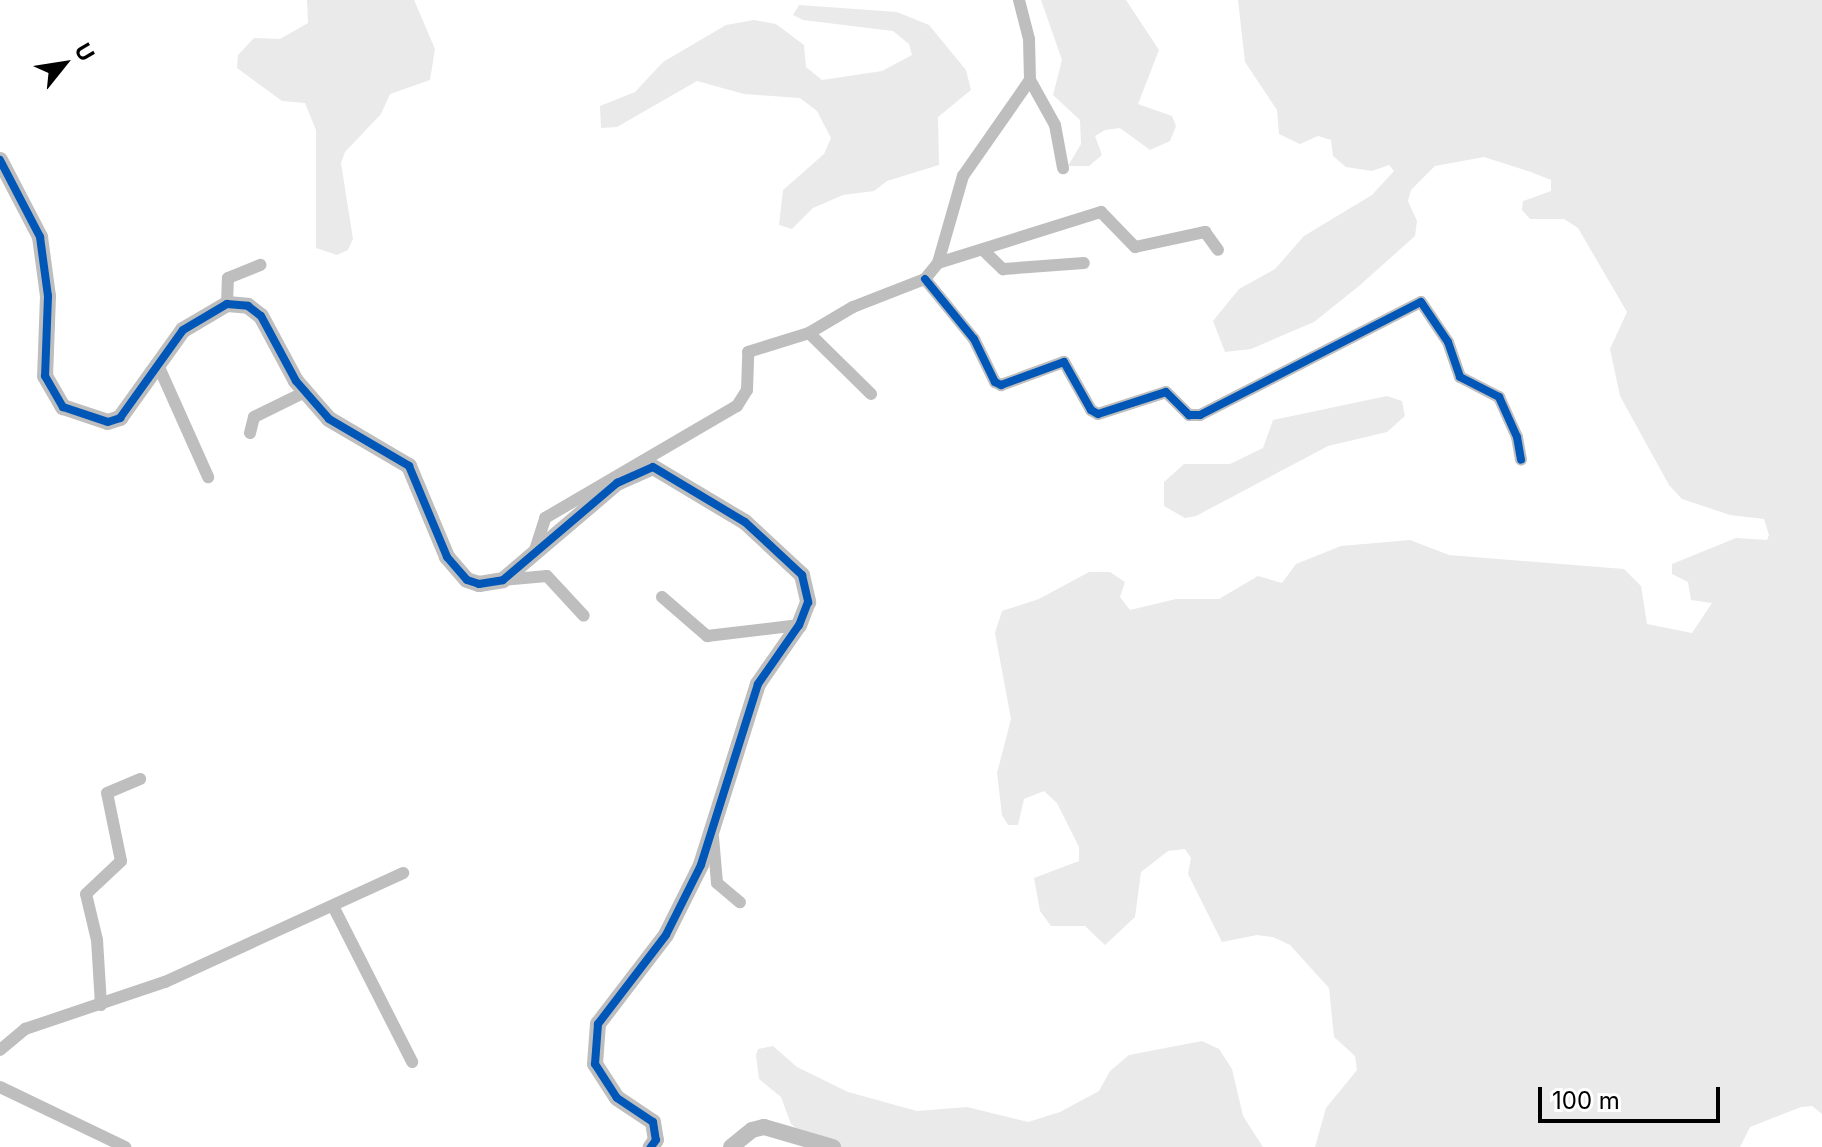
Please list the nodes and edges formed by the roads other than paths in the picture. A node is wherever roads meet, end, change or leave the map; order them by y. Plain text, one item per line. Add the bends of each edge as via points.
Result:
1 (1019, 0) edge
2 (1030, 80) junction
3 (0, 160) edge
4 (1063, 168) dead end
5 (983, 250) junction
6 (1218, 250) dead end
7 (938, 263) junction
8 (1084, 263) dead end
9 (260, 265) dead end
10 (925, 279) junction
11 (227, 304) junction
12 (809, 333) junction
13 (158, 365) junction
14 (305, 392) junction
15 (871, 394) dead end
16 (250, 433) dead end
17 (1521, 460) dead end
18 (208, 477) dead end
19 (533, 556) junction
20 (503, 580) junction
21 (662, 597) dead end
22 (584, 616) dead end
23 (799, 625) junction
24 (140, 779) dead end
25 (712, 830) junction
26 (403, 873) dead end
27 (740, 902) dead end
28 (333, 906) junction
29 (101, 1005) junction
30 (0, 1050) edge
31 (412, 1062) dead end
32 (0, 1087) edge
33 (125, 1147) edge
34 (651, 1147) edge
35 (731, 1147) edge
36 (833, 1147) edge

1 - 2 street via 1029,39
2 - 4 street via 1055,125
2 - 7 street via 963,176
3 - 13 street via 40,237 48,296 45,376 56,400 108,422 120,418
5 - 6 street via 1101,212 1135,247 1205,232
5 - 7 street
5 - 8 street via 1003,269
7 - 10 street
9 - 11 street via 228,278
10 - 12 street via 853,307
10 - 17 street via 974,339 995,382 1001,385 1064,362 1098,414 1166,392 1189,415 1200,415 1423,303 1448,342 1460,377 1499,397 1520,443
11 - 13 street via 183,330
11 - 14 street via 248,306 261,316
12 - 15 street
12 - 19 street via 748,352 747,390 737,406 545,518
13 - 18 street
14 - 16 street via 254,417
14 - 20 street via 329,419 409,466 455,570 479,584
19 - 20 street
19 - 23 street via 617,483 653,467 745,522 794,565 807,589
20 - 22 street via 547,576
21 - 23 street via 707,636
23 - 25 street via 758,684
24 - 29 street via 107,793 121,861 86,894 97,940
25 - 27 street via 717,883
25 - 34 street via 666,935 606,1008 593,1049 602,1080 617,1098 653,1122 656,1140
26 - 28 street
28 - 29 street
28 - 31 street
29 - 30 street via 25,1029
32 - 33 street
35 - 36 street via 764,1127

